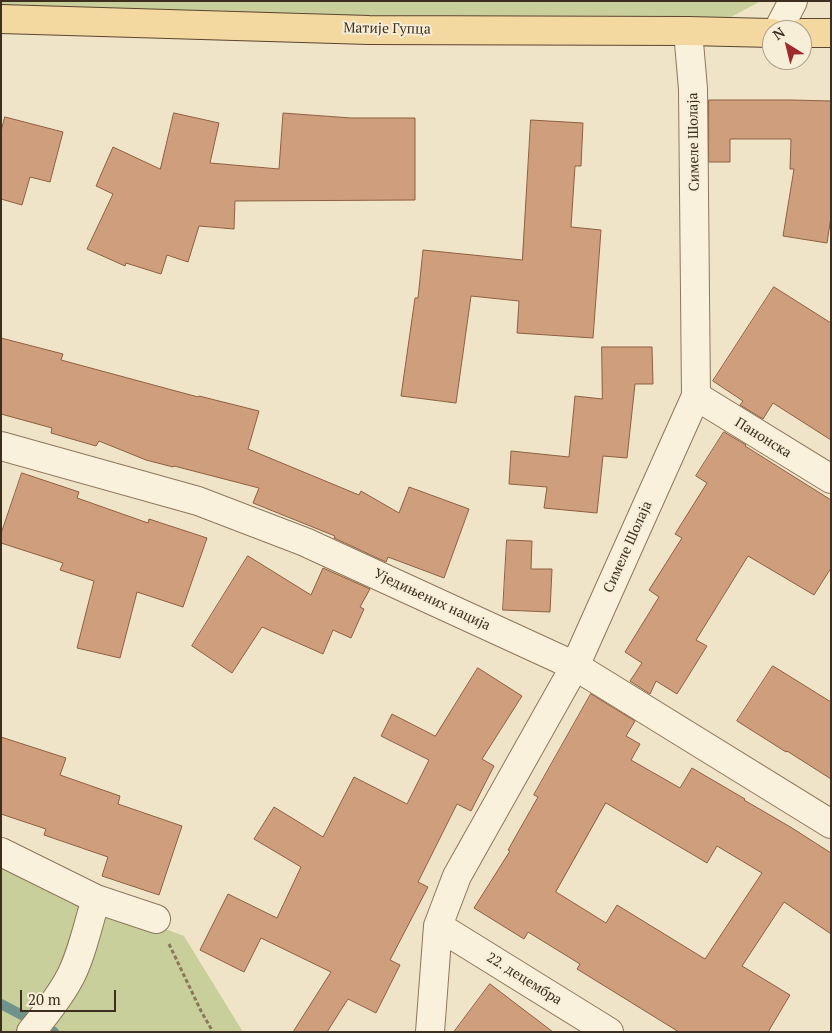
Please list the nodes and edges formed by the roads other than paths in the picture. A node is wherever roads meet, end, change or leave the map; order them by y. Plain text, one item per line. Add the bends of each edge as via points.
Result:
1 (793, 1) edge
2 (1, 19) edge
3 (783, 20) edge
4 (688, 31) junction
5 (762, 33) edge
6 (812, 33) edge
7 (831, 33) edge
8 (696, 396) junction
9 (1, 446) edge
10 (831, 479) edge
11 (575, 666) junction
12 (831, 824) edge
13 (1, 852) edge
14 (96, 899) junction
15 (156, 919) road end
16 (438, 926) junction
17 (31, 1032) edge
18 (430, 1032) edge
19 (609, 1032) edge

1 - 3 street
2 - 4 main road, Матије Гупца via 369,30
4 - 5 main road, Матије Гупца
4 - 8 street, Симеле Шолаја via 693,89
6 - 7 main road
8 - 10 street, Панонска
8 - 11 street, Симеле Шолаја
9 - 11 street, Уједињених нација via 198,501 305,542
11 - 12 street, Уједињених нација
11 - 16 street, Симеле Шолаја via 457,876
13 - 14 street
14 - 15 street
14 - 17 street via 69,980
16 - 18 street, Симеле Шолаја
16 - 19 street, 22. децембра

